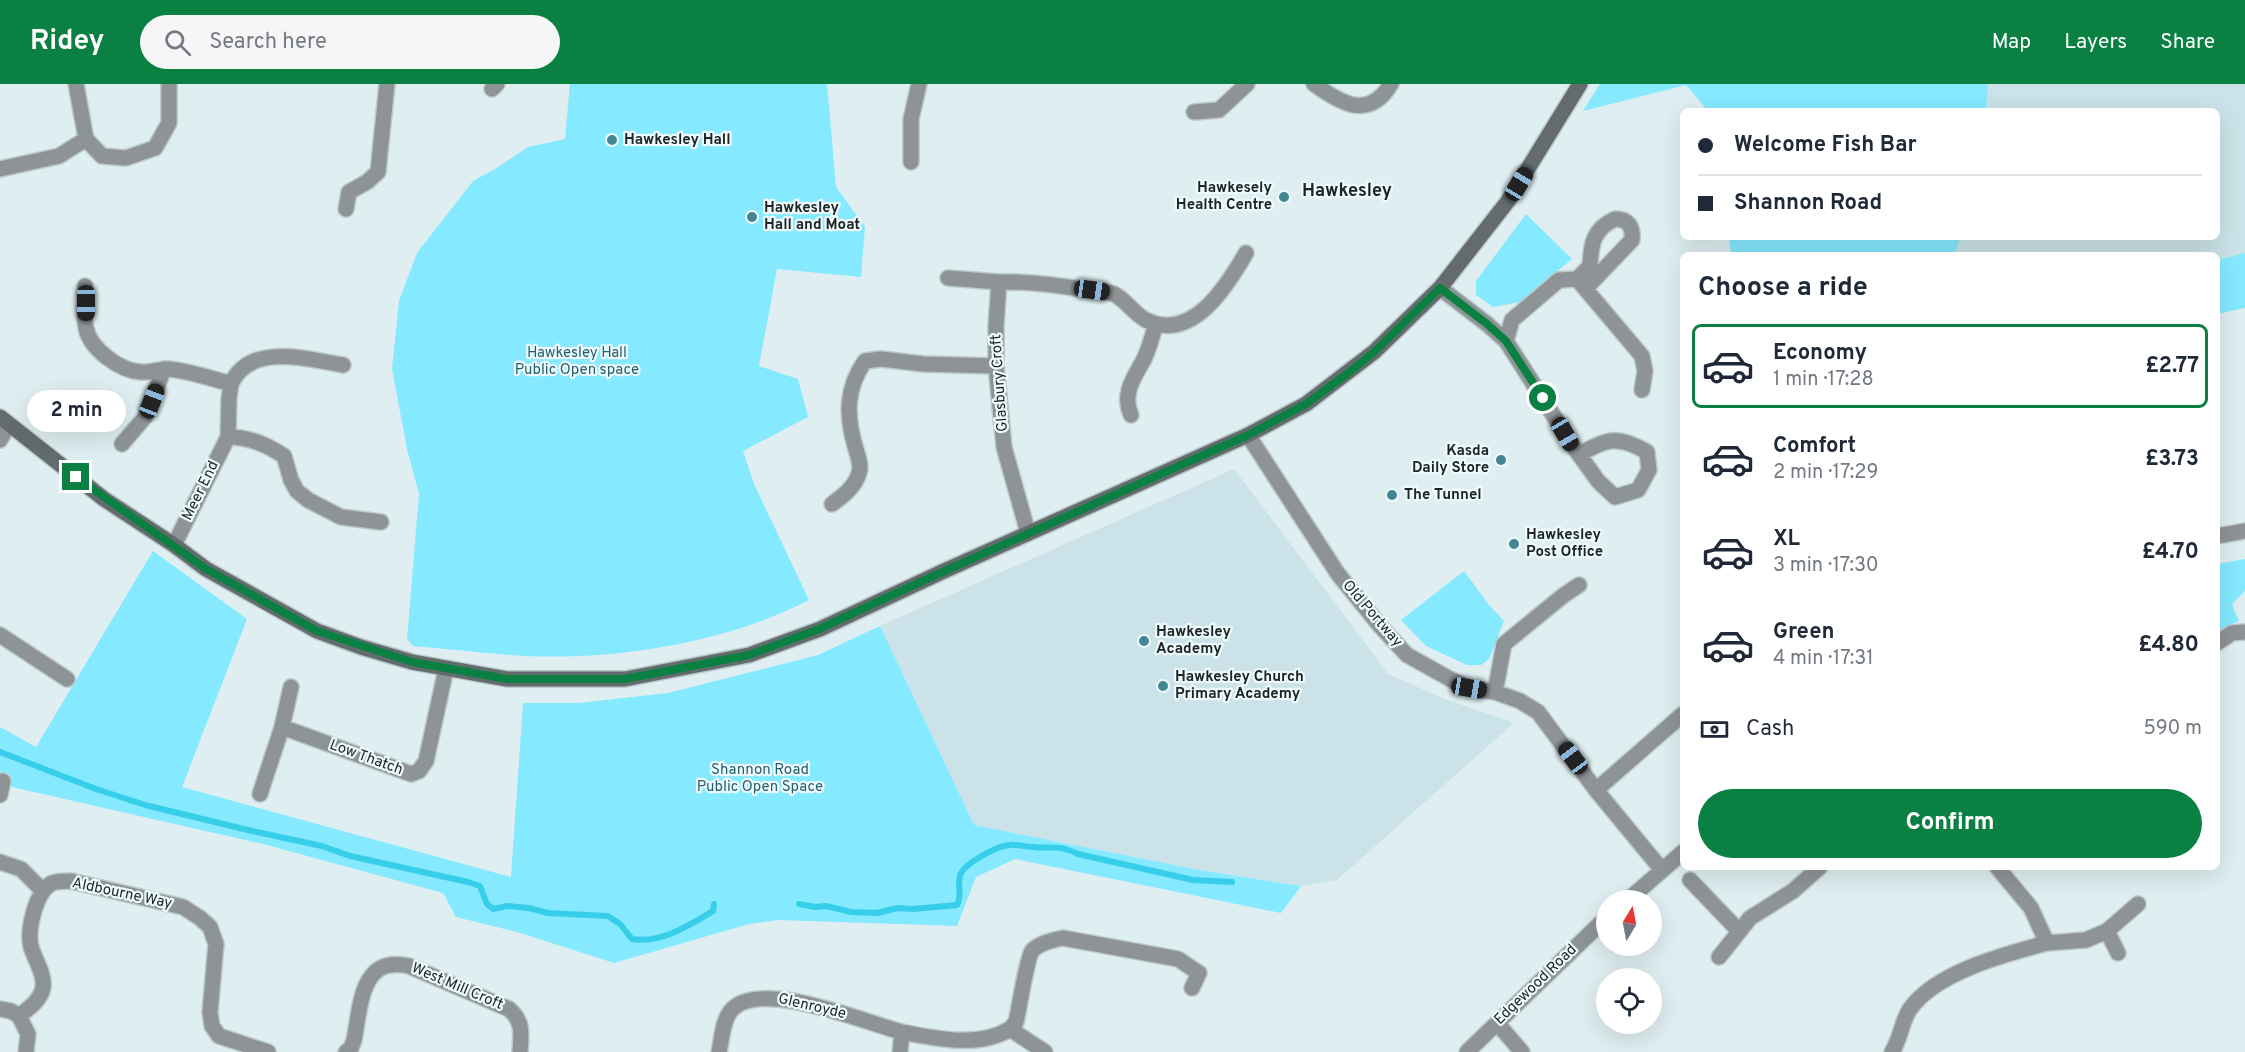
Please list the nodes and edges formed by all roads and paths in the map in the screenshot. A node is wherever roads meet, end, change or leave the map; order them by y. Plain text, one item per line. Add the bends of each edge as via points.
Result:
1 (76, 84) edge
2 (169, 84) edge
3 (387, 84) edge
4 (919, 84) edge
5 (1247, 84) edge
6 (1314, 84) edge
7 (1391, 84) edge
8 (1580, 84) edge
9 (1194, 112) dead end
10 (86, 140) junction
11 (911, 162) dead end
12 (0, 169) edge
13 (346, 209) dead end
14 (1246, 253) dead end
15 (948, 278) dead end
16 (999, 282) junction
17 (86, 286) dead end
18 (1440, 288) junction
19 (1156, 324) junction
20 (1506, 341) junction
21 (343, 365) dead end
22 (996, 366) junction
23 (164, 369) junction
24 (231, 384) junction
25 (1642, 390) dead end
26 (1131, 415) dead end
27 (4, 422) edge
28 (1248, 435) junction
29 (228, 437) junction
30 (0, 440) edge
31 (122, 444) dead end
32 (1579, 455) junction
33 (831, 504) dead end
34 (381, 522) dead end
35 (2245, 531) edge
36 (1028, 533) junction
37 (2220, 535) edge
38 (174, 545) junction
39 (1579, 585) dead end
40 (2245, 632) edge
41 (0, 635) edge
42 (2220, 641) edge
43 (446, 669) junction
44 (67, 679) dead end
45 (291, 687) dead end
46 (1495, 692) junction
47 (1680, 717) edge
48 (282, 727) junction
49 (1596, 790) junction
50 (260, 794) dead end
51 (1680, 855) edge
52 (0, 862) edge
53 (1662, 870) junction
54 (1817, 870) edge
55 (1999, 870) edge
56 (1690, 880) dead end
57 (1639, 890) edge
58 (43, 891) junction
59 (2138, 904) dead end
60 (1596, 928) edge
61 (1738, 930) junction
62 (2107, 931) junction
63 (2047, 943) junction
64 (2118, 953) dead end
65 (1719, 957) dead end
66 (1192, 988) dead end
67 (0, 1009) edge
68 (20, 1016) junction
69 (1497, 1023) junction
70 (1010, 1029) junction
71 (902, 1032) junction
72 (26, 1052) edge
73 (268, 1052) edge
74 (346, 1052) edge
75 (520, 1052) edge
76 (719, 1052) edge
77 (900, 1052) edge
78 (1045, 1052) edge
79 (1467, 1052) edge
80 (1522, 1052) edge
81 (1892, 1052) edge

1 - 10 street
2 - 10 street via 169,123 155,148 126,158 102,156
3 - 13 street via 378,172 349,192
4 - 11 street via 911,119
5 - 9 street via 1219,110
6 - 7 street via 1339,102 1357,107 1379,99
8 - 18 street via 1508,201
10 - 12 street via 59,156
14 - 19 street via 1229,283 1205,310 1175,325
15 - 16 street
16 - 19 street via 1031,281 1113,293
16 - 22 street, Glasbury Croft
17 - 23 street via 86,329 95,345 124,368 140,372
18 - 20 street
18 - 28 street via 1347,374 1306,404
19 - 26 street via 1144,359 1129,385 1127,406
20 - 25 street via 1512,320 1559,280 1582,284 1642,356
20 - 32 street
21 - 24 street via 289,356 267,357 243,367
22 - 33 street via 865,361 853,380 848,403 860,471 852,487
22 - 36 street, Glasbury Croft via 1004,447
23 - 24 street
23 - 31 street via 146,417
24 - 29 street, Meer End
27 - 30 street
27 - 38 street via 104,499
28 - 36 street
28 - 46 street, Old Portway via 1338,574 1407,655 1469,688
29 - 34 street via 244,437 284,456 291,480 308,500 341,517
29 - 38 street, Meer End
32 - 32 street via 1615,497 1638,490 1649,470 1647,452 1630,442 1598,443
35 - 37 street
36 - 43 street via 819,629 749,655 625,679 507,679
38 - 43 street via 206,569 317,631
39 - 46 street via 1504,644
40 - 42 street via 2232,633
41 - 44 street
43 - 48 street, Low Thatch via 426,761 411,774
45 - 48 street
46 - 49 street, Old Portway via 1538,711
47 - 49 street
48 - 50 street
49 - 53 street, Old Portway
51 - 53 street
52 - 58 street via 21,869
53 - 57 street
54 - 61 street
55 - 63 street via 2031,908
56 - 61 street
58 - 68 street via 33,914 30,939 42,990 37,1001
58 - 73 street, Aldbourne Way via 52,883 70,881 183,907 200,918 210,927 216,944 212,1026 219,1036
59 - 62 street
60 - 69 street, Edgewood Road
61 - 65 street
62 - 63 street via 2086,940
62 - 64 street
63 - 81 street via 2004,954 1959,972 1922,995 1908,1011
66 - 70 street via 1199,973 1178,959 1056,939 1032,951 1016,1022
67 - 68 street
68 - 72 street via 28,1034
69 - 79 street, Edgewood Road
69 - 80 street
70 - 71 street, Glenroyde via 984,1040
70 - 78 street
71 - 76 street, Glenroyde via 816,1007 778,999 751,999 731,1011
71 - 77 street
74 - 75 street, West Mill Croft via 354,1040 366,982 378,969 397,963 509,1008 522,1027

